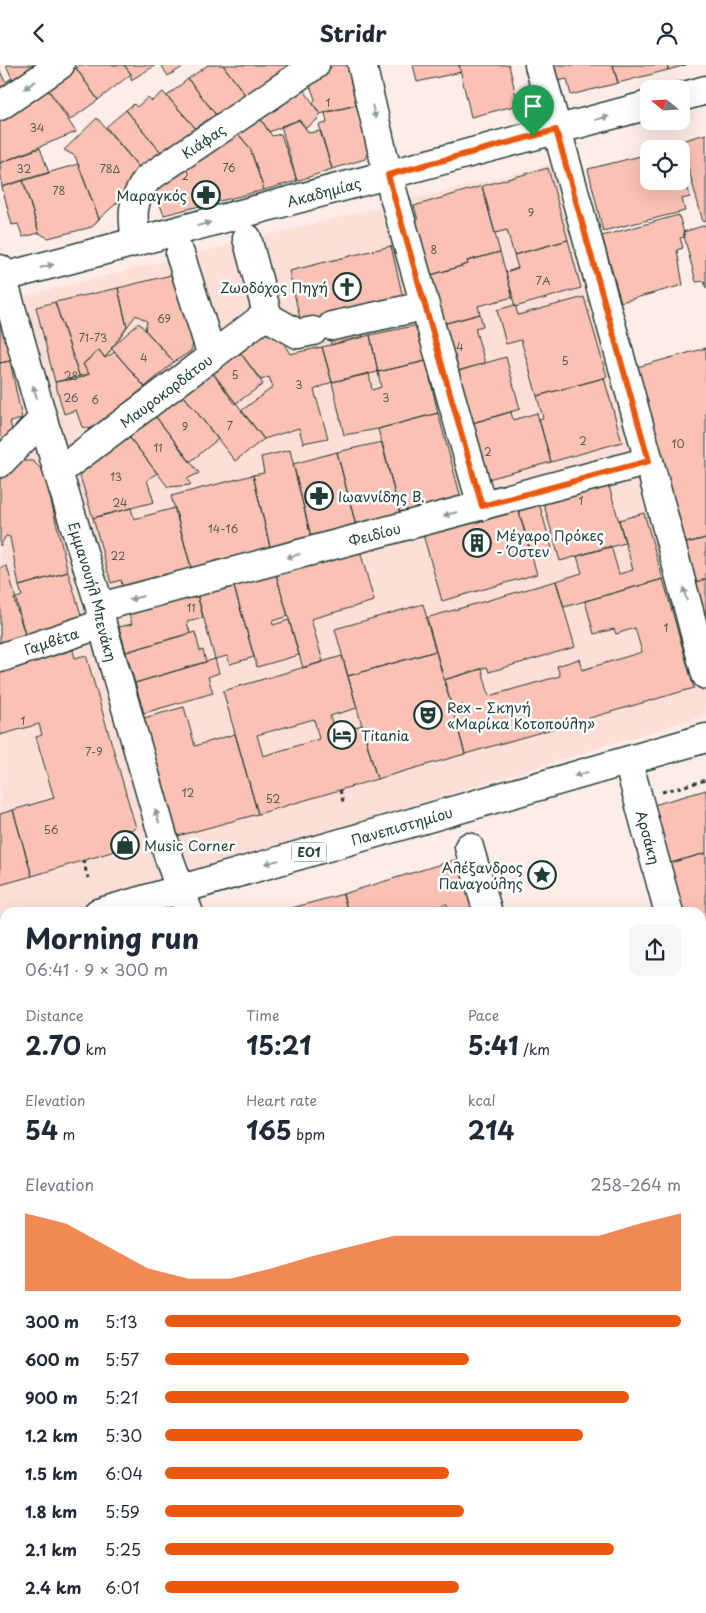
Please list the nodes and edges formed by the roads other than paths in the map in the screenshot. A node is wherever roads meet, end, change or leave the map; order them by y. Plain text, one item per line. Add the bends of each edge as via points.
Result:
1 (60, 65) edge
2 (315, 65) edge
3 (362, 65) edge
4 (539, 65) edge
5 (706, 90) edge
6 (690, 94) edge
7 (0, 106) edge
8 (640, 107) edge
9 (556, 130) junction
10 (388, 175) junction
11 (247, 238) dead end
12 (136, 242) junction
13 (180, 255) dead end
14 (1, 275) edge
15 (410, 309) dead end
16 (268, 317) junction
17 (212, 356) junction
18 (43, 419) junction
19 (649, 461) junction
20 (0, 463) edge
21 (58, 472) junction
22 (482, 506) junction
23 (101, 616) junction
24 (0, 658) edge
25 (706, 675) edge
26 (706, 739) edge
27 (628, 761) junction
28 (469, 847) dead end
29 (185, 900) edge
30 (138, 907) edge
31 (486, 907) edge
32 (668, 907) edge

1 -> 7 street
2 - 12 street, Κιάφας via 148,179 136,195 132,215
3 -> 10 street
4 - 9 street
5 - 6 street
9 -> 8 street, Ακαδημίας
9 - 10 street, Ακαδημίας
9 - 19 street
12 -> 10 street, Ακαδημίας
10 - 22 street
11 - 16 street
14 -> 12 street, Ακαδημίας
13 - 17 street, Μαυροκορδάτου
18 -> 14 street, Εμμανουήλ Μπενάκη
15 - 16 street via 298,334
16 - 17 street
17 - 21 street, Μαυροκορδάτου
18 - 20 street
18 - 21 street, Εμμανουήλ Μπενάκη
19 - 22 street, Φειδίου
25 -> 19 street
21 - 23 street, Εμμανουήλ Μπενάκη
22 -> 23 street, Φειδίου
23 - 24 street, Γαμβέτα
29 -> 23 street, Εμμανουήλ Μπενάκη via 169,858
26 - 27 street, Πανεπιστημίου / ΕΟ1
27 -> 29 street, Πανεπιστημίου / ΕΟ1
27 - 32 street, Αρσάκη
28 - 31 street
29 - 30 street, Πανεπιστημίου / ΕΟ1

